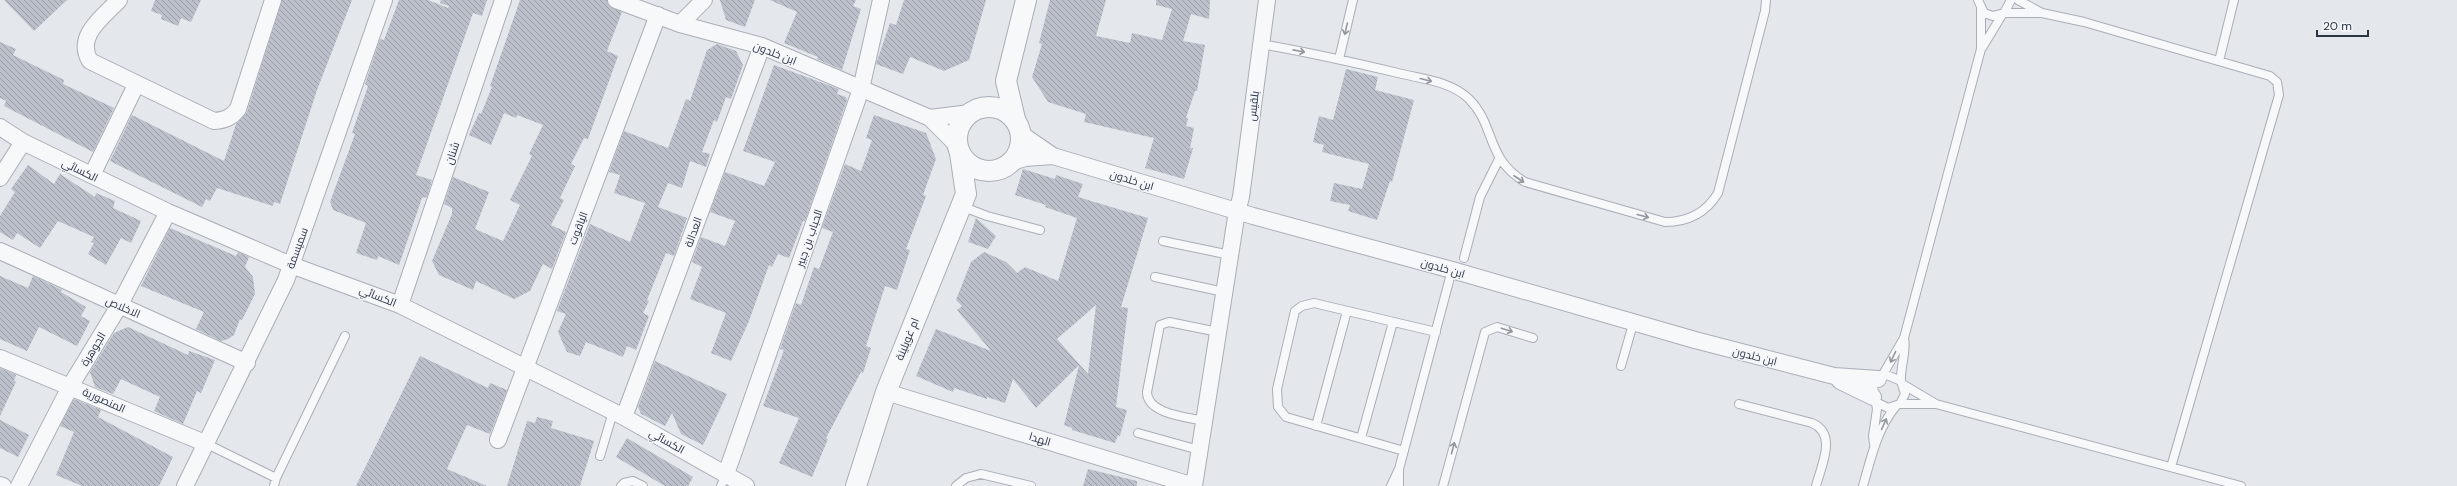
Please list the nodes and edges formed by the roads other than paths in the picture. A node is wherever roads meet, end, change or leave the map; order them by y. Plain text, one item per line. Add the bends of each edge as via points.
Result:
1 (119, 0) edge
2 (273, 0) edge
3 (384, 0) edge
4 (503, 0) edge
5 (616, 0) edge
6 (704, 0) edge
7 (881, 0) edge
8 (1026, 0) edge
9 (1267, 0) edge
10 (1353, 0) edge
11 (1766, 0) edge
12 (1971, 0) edge
13 (2011, 0) edge
14 (2018, 0) edge
15 (2234, 0) edge
16 (1979, 5) edge
17 (2042, 13) junction
18 (2003, 14) junction
19 (658, 15) junction
20 (680, 24) junction
21 (1261, 44) junction
22 (762, 46) junction
23 (1981, 49) junction
24 (1339, 59) junction
25 (2219, 61) junction
26 (1006, 82) junction
27 (136, 85) junction
28 (861, 89) junction
29 (976, 110) junction
30 (930, 118) junction
31 (0, 127) edge
32 (1018, 127) junction
33 (22, 142) junction
34 (959, 150) junction
35 (1053, 156) junction
36 (1499, 159) junction
37 (1005, 166) junction
38 (92, 175) junction
39 (0, 178) edge
40 (964, 200) junction
41 (1237, 211) junction
42 (168, 212) junction
43 (1040, 230) dead end
44 (1163, 241) dead end
45 (0, 251) edge
46 (1230, 255) junction
47 (1464, 258) dead end
48 (292, 265) junction
49 (1452, 270) junction
50 (1155, 277) dead end
51 (1224, 292) junction
52 (400, 305) junction
53 (119, 306) junction
54 (1347, 311) junction
55 (1393, 322) junction
56 (1632, 324) junction
57 (1218, 332) junction
58 (1436, 332) junction
59 (345, 336) dead end
60 (1533, 338) dead end
61 (1904, 338) junction
62 (0, 358) edge
63 (247, 363) junction
64 (1621, 366) dead end
65 (526, 367) junction
66 (1834, 376) junction
67 (1880, 378) junction
68 (1902, 383) junction
69 (71, 385) junction
70 (886, 392) junction
71 (1875, 400) junction
72 (1739, 404) dead end
73 (1936, 404) junction
74 (1898, 405) junction
75 (619, 415) junction
76 (1204, 421) junction
77 (1316, 426) junction
78 (1138, 433) dead end
79 (1361, 438) junction
80 (498, 440) dead end
81 (206, 444) junction
82 (1874, 444) junction
83 (1199, 450) junction
84 (1404, 451) junction
85 (600, 456) dead end
86 (2171, 467) junction
87 (1399, 469) junction
88 (723, 480) edge
89 (275, 482) edge
90 (0, 485) edge
91 (3, 486) edge
92 (19, 486) edge
93 (185, 486) edge
94 (621, 486) edge
95 (643, 486) edge
96 (746, 486) edge
97 (856, 486) edge
98 (956, 486) edge
99 (1031, 486) edge
100 (1194, 486) edge
101 (1391, 486) edge
102 (1399, 486) edge
103 (1443, 486) edge
104 (1816, 486) edge
105 (1863, 486) edge
106 (2241, 486) edge

1 - 27 street via 87,35 85,53 90,61
2 - 27 street via 238,109 224,121 206,119
3 - 48 street, سميسمة
4 - 52 street, شنان
5 - 19 street, ابن خلدون
6 - 20 street
7 - 28 street, الحباب بن جبير
8 - 26 street
9 - 21 street, بلقيس
10 -> 24 lane
36 -> 11 lane via 1515,176 1536,187 1665,222 1683,221 1699,214 1718,193
12 - 16 lane
13 - 18 lane
14 - 17 lane
15 - 25 lane
16 - 18 lane via 1993,16
16 - 23 lane
17 - 18 lane
17 - 25 lane via 2084,22
18 - 23 lane
19 - 20 street, ابن خلدون
19 - 65 street, الياقوت
20 - 22 street, ابن خلدون
21 -> 24 lane
21 - 41 street, بلقيس
22 - 28 street, ابن خلدون
22 - 75 street, العدالة
23 - 61 lane
24 -> 36 lane via 1444,85 1461,93 1480,115
25 - 86 lane via 2270,76 2277,82 2279,91
26 - 29 street
26 - 32 street
27 - 38 street
28 - 30 street, ابن خلدون
28 - 88 street, الحباب بن جبير
29 - 30 street, ابن خلدون
29 - 32 street via 994,107 1006,111
29 - 34 street via 962,122 957,134
30 - 34 street, ابن خلدون
31 - 33 street, الكسائي
32 - 35 street, ابن خلدون
32 - 37 street via 1020,149
33 - 38 street, الكسائي
33 - 39 street
34 - 37 street via 967,162 976,169 988,171
34 - 40 street
35 - 37 street, ابن خلدون via 1025,158
35 - 41 street, ابن خلدون
36 - 47 lane via 1480,197
37 - 40 street
38 - 42 street, الكسائي
40 - 43 lane via 988,216
40 - 70 street, ام غويلينة
41 - 46 street, بلقيس
41 - 49 street, ابن خلدون
42 - 48 street, الكسائي
42 - 53 street, الجوهرة
44 - 46 lane
45 - 53 street, الاخلاص
46 - 51 street, بلقيس
48 - 52 street, الكسائي
48 - 63 street, سميسمة
49 - 56 street, ابن خلدون
49 - 58 lane
50 - 51 lane
51 - 57 street, بلقيس
52 - 65 street, الكسائي
53 - 63 street, الاخلاص
53 - 69 street, الجوهرة
54 - 55 lane
54 - 77 lane
54 - 77 lane via 1314,303 1295,310 1277,389 1278,407 1286,417
55 - 58 lane
55 - 79 lane
56 - 64 lane
56 - 66 street, ابن خلدون
57 - 76 street, بلقيس
57 - 76 lane via 1169,322 1160,325 1147,392 1149,402 1158,409
58 - 84 lane
59 - 89 lane
103 -> 60 lane via 1485,332 1497,327
61 -> 67 lane
61 - 68 lane
62 - 69 street, المنصورية
63 - 81 street, سميسمة
65 - 75 street, الكسائي
65 - 80 street, الياقوت
66 - 67 street
66 - 71 street
67 - 68 lane via 1892,375
67 - 71 lane via 1873,387
68 - 73 lane
68 - 74 lane via 1905,394
69 - 81 street, المنصورية
69 - 92 street, الجوهرة
70 - 97 street, ام غويلينة
70 - 100 street, الهدا
71 - 74 lane via 1883,407
71 - 82 lane
72 - 104 lane via 1812,423 1822,430 1826,435 1826,448
73 - 74 lane
73 - 86 lane
82 -> 74 lane via 1885,421
75 - 85 lane
75 - 88 street, الكسائي
76 - 83 street, بلقيس
77 - 79 lane
78 - 83 lane
79 - 84 lane
81 - 89 lane
81 - 93 street, سميسمة
82 - 105 lane
83 - 100 street, بلقيس
84 - 87 lane
86 - 106 lane
87 - 101 lane
87 - 102 lane
88 - 96 street, الكسائي
90 - 91 street
94 - 95 lane via 628,481
98 - 99 lane via 966,478 982,474

